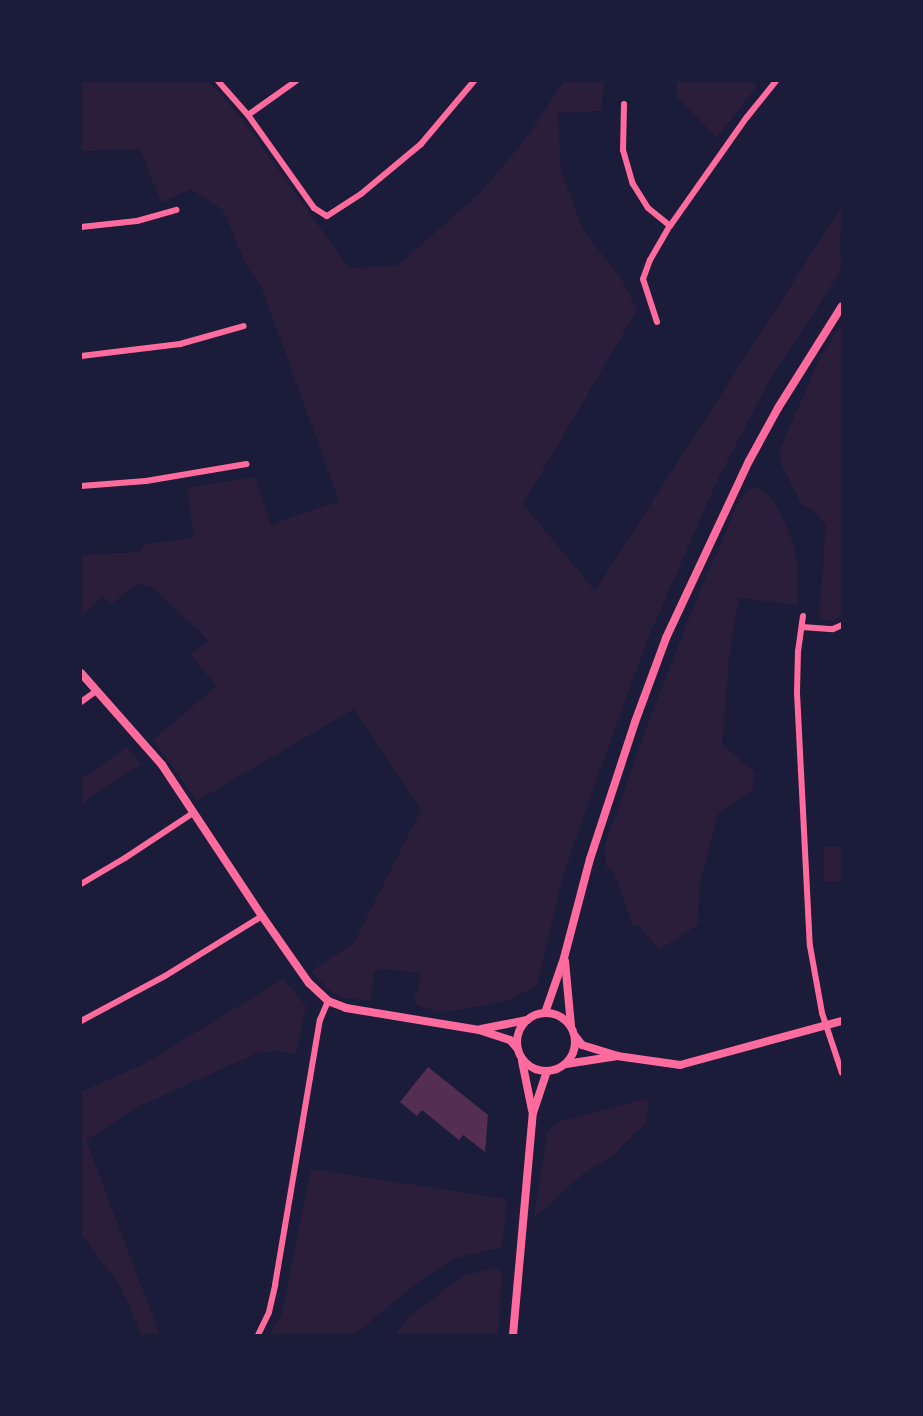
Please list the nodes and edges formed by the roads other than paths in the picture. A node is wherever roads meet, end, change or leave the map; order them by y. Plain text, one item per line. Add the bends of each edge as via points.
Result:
1 (218, 81) edge
2 (296, 81) edge
3 (474, 81) edge
4 (776, 81) edge
5 (624, 104) dead end
6 (248, 115) junction
7 (176, 210) dead end
8 (670, 226) junction
9 (81, 227) edge
10 (842, 306) edge
11 (657, 322) dead end
12 (244, 326) dead end
13 (81, 356) edge
14 (247, 464) dead end
15 (81, 486) edge
16 (803, 616) dead end
17 (842, 625) edge
18 (802, 627) junction
19 (81, 673) edge
20 (96, 691) junction
21 (81, 702) edge
22 (193, 813) junction
23 (81, 884) edge
24 (262, 916) junction
25 (564, 958) junction
26 (328, 1001) junction
27 (545, 1013) junction
28 (527, 1020) junction
29 (81, 1021) edge
30 (842, 1021) edge
31 (571, 1027) junction
32 (825, 1027) junction
33 (478, 1030) junction
34 (575, 1036) junction
35 (517, 1048) junction
36 (617, 1056) junction
37 (521, 1058) junction
38 (566, 1064) junction
39 (547, 1071) junction
40 (842, 1073) edge
41 (533, 1113) junction
42 (258, 1335) edge
43 (513, 1335) edge

1 - 6 street
2 - 6 street
3 - 6 street via 421,144 338,212 327,216 314,208
4 - 8 street
5 - 8 street via 623,150 631,177 648,208
7 - 9 street via 137,221
8 - 11 street via 643,279
10 - 25 main road via 749,461 666,638 590,859
12 - 13 street via 180,344
14 - 15 street via 146,481
16 - 18 street
17 - 18 street via 824,630
18 - 32 street via 797,693 808,925
19 - 20 street
20 - 21 street
20 - 22 street via 151,751
22 - 23 street
22 - 24 street
24 - 26 street via 309,983
24 - 29 street via 174,971
25 - 27 main road
25 - 31 main road
26 - 33 street via 346,1008
26 - 42 street via 320,1020 275,1285 269,1312
27 - 28 main road
27 - 31 main road via 555,1014
28 - 33 street
28 - 35 main road via 520,1028
30 - 32 street
31 - 34 main road
32 - 36 street via 686,1065
32 - 40 street
33 - 35 street via 510,1040
34 - 36 street via 582,1045
34 - 38 main road via 572,1056
35 - 37 main road
36 - 38 street
37 - 39 main road via 528,1065
37 - 41 main road
38 - 39 main road
39 - 41 main road
41 - 43 main road

